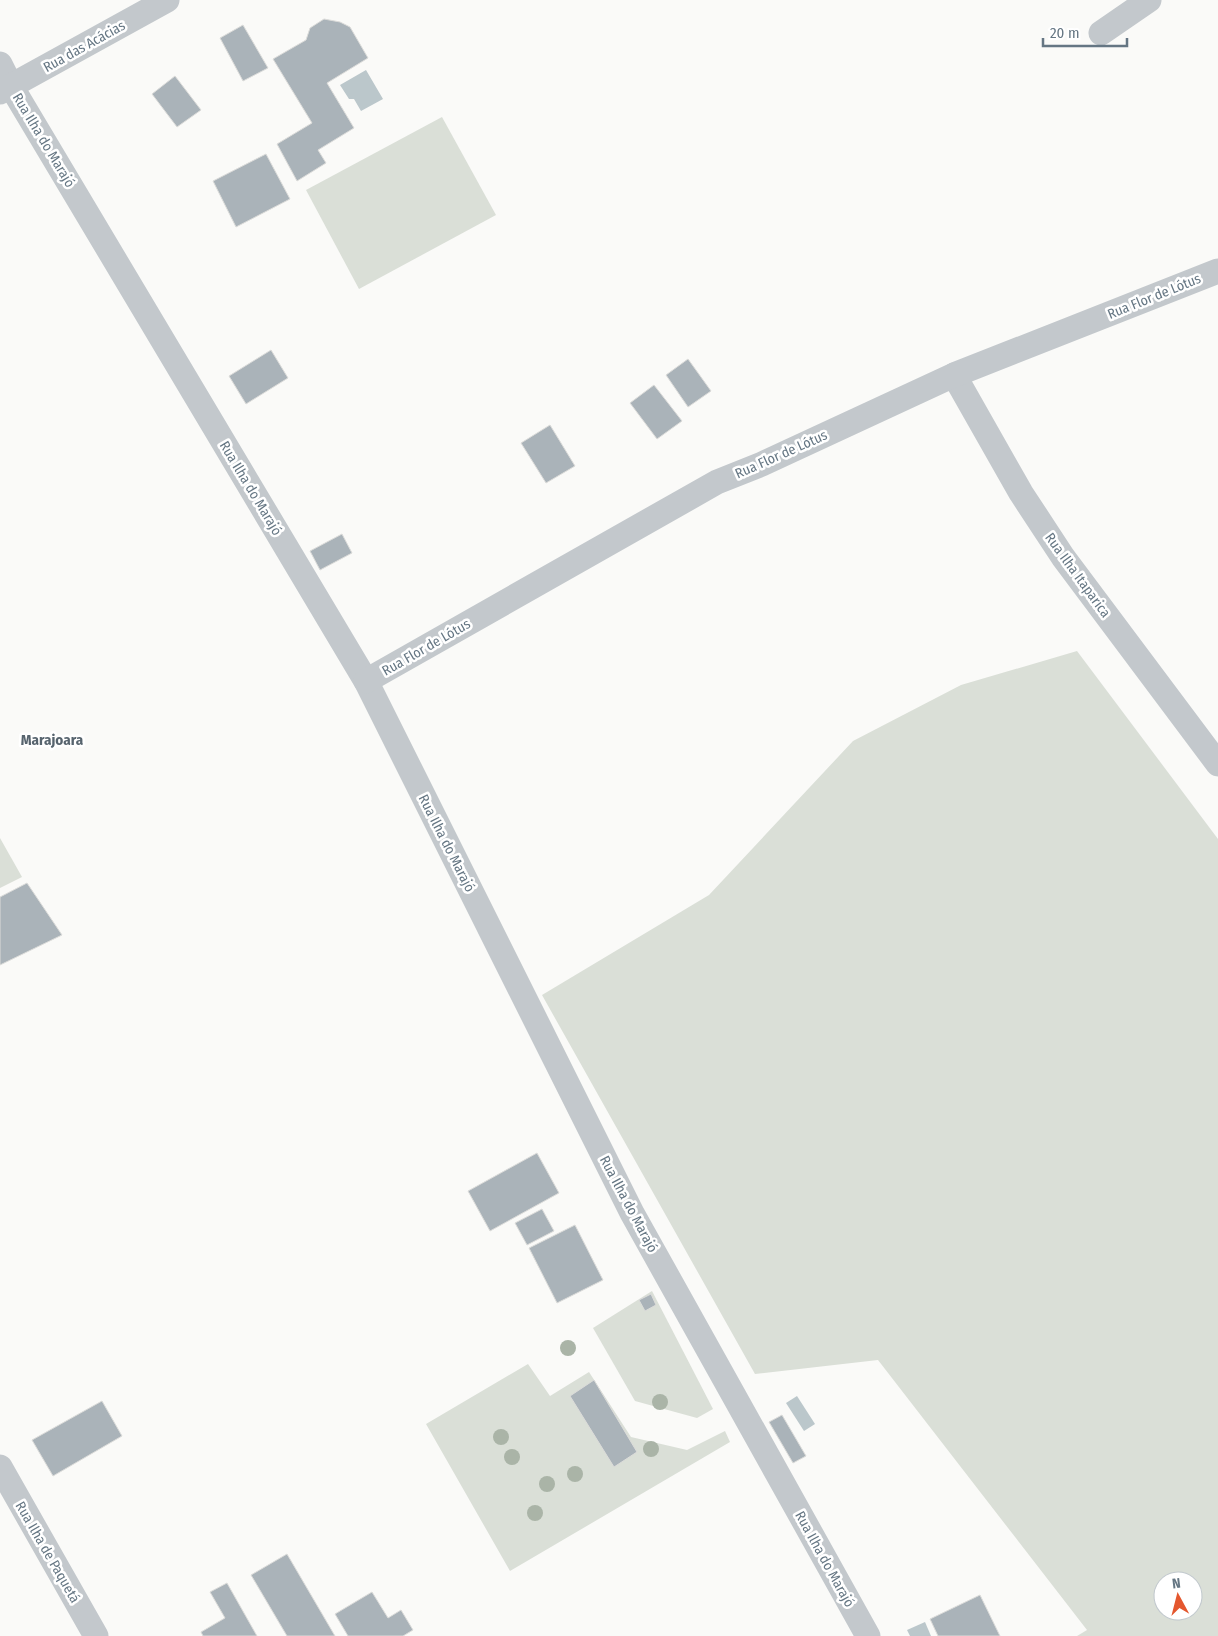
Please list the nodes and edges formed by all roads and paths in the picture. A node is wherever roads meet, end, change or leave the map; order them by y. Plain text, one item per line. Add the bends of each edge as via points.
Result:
1 (167, 0) edge
2 (1148, 0) edge
3 (1101, 33) dead end
4 (0, 64) edge
5 (6, 89) edge
6 (1218, 271) edge
7 (954, 375) junction
8 (366, 681) junction
9 (1218, 764) edge
10 (0, 1468) edge
11 (96, 1636) edge
12 (868, 1636) edge

1 - 5 street, Rua das Acácias
2 - 3 street
4 - 5 street, Rua Ilha do Marajó
5 - 8 street, Rua Ilha do Marajó
6 - 7 street, Rua Flor de Lótus
7 - 8 street, Rua Flor de Lótus via 717,482
7 - 9 street, Rua Ilha Itaparica via 1021,494
8 - 12 street, Rua Ilha do Marajó via 632,1213
10 - 11 street, Rua Ilha de Paquetá

